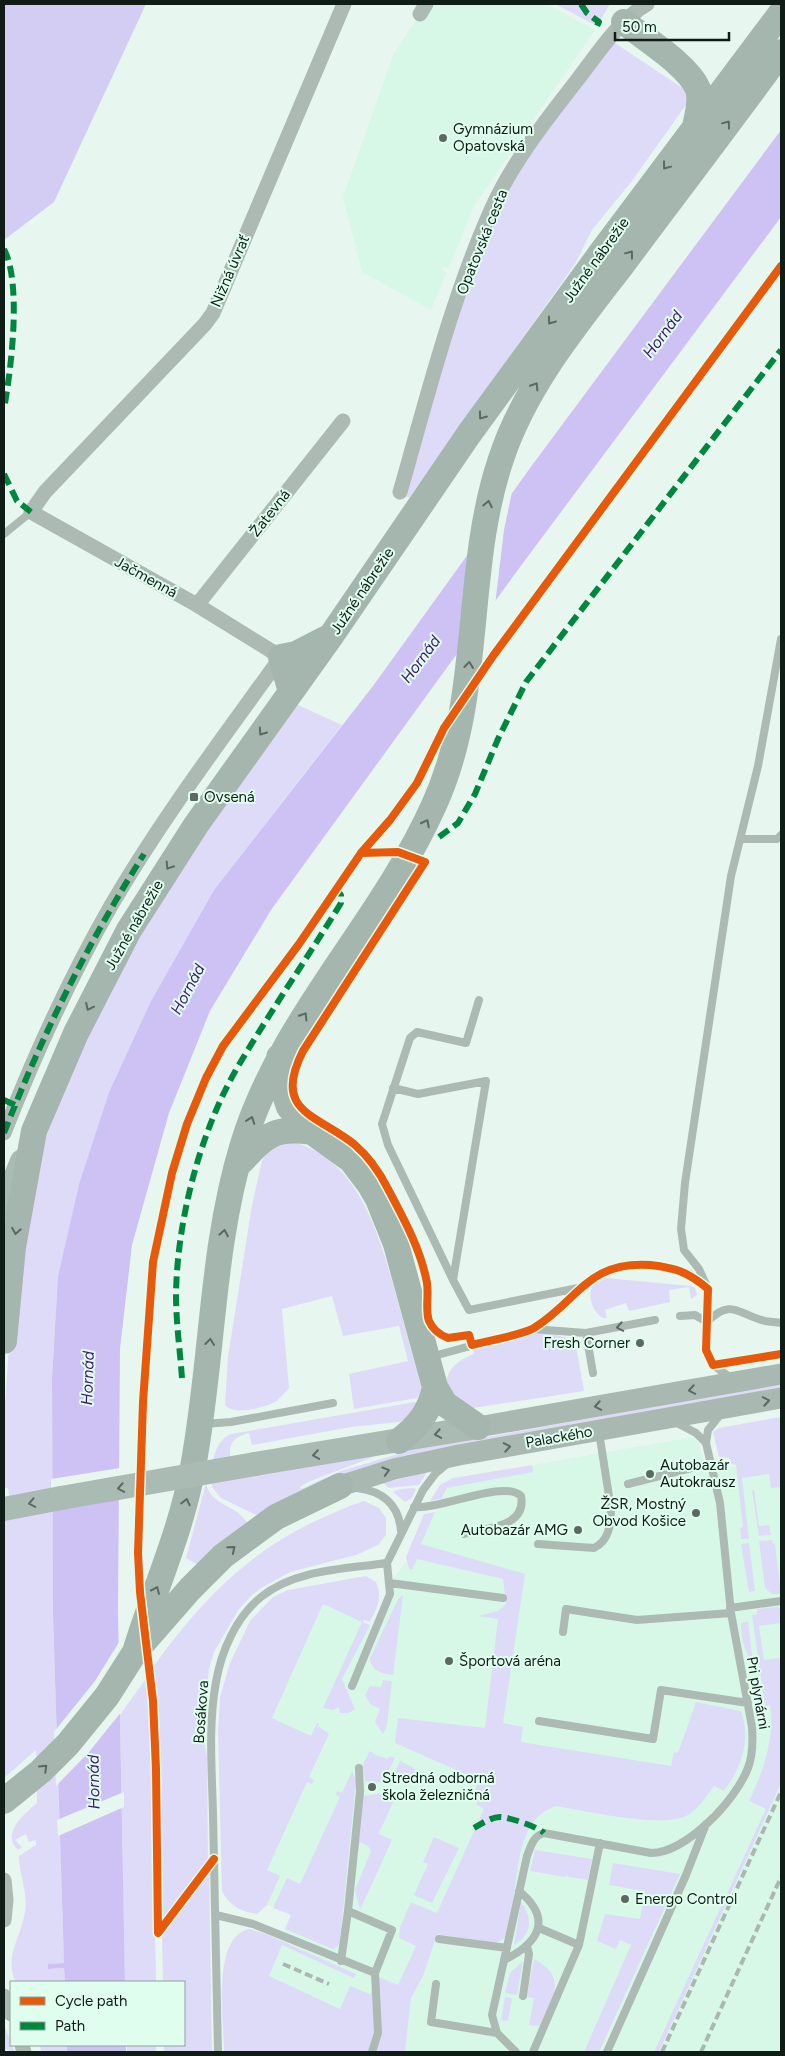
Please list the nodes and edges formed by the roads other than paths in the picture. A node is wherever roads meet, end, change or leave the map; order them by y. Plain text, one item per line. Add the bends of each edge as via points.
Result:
1 (344, 4) edge
2 (636, 10) edge
3 (781, 13) edge
4 (781, 52) edge
5 (741, 66) junction
6 (683, 69) junction
7 (695, 127) junction
8 (343, 421) dead end
9 (400, 492) dead end
10 (31, 512) junction
11 (4, 534) edge
12 (197, 605) junction
13 (331, 636) junction
14 (781, 639) edge
15 (281, 657) junction
16 (291, 692) junction
17 (781, 835) edge
18 (740, 839) junction
19 (361, 853) dead end
20 (409, 854) junction
21 (479, 1000) dead end
22 (279, 1058) junction
23 (393, 1088) junction
24 (9, 1103) edge
25 (34, 1132) junction
26 (312, 1132) junction
27 (4, 1133) edge
28 (237, 1167) junction
29 (4, 1205) edge
30 (453, 1280) junction
31 (583, 1287) junction
32 (708, 1289) junction
33 (680, 1316) dead end
34 (655, 1320) dead end
35 (707, 1322) junction
36 (781, 1323) edge
37 (533, 1329) junction
38 (586, 1333) junction
39 (4, 1341) edge
40 (428, 1358) junction
41 (593, 1373) dead end
42 (781, 1374) edge
43 (737, 1382) junction
44 (435, 1387) junction
45 (781, 1398) edge
46 (333, 1403) dead end
47 (727, 1408) junction
48 (666, 1419) junction
49 (200, 1424) junction
50 (478, 1427) junction
51 (598, 1430) junction
52 (399, 1441) junction
53 (706, 1443) junction
54 (459, 1455) junction
55 (711, 1463) junction
56 (628, 1484) dead end
57 (340, 1486) junction
58 (414, 1507) junction
59 (4, 1509) edge
60 (401, 1533) junction
61 (464, 1534) dead end
62 (538, 1544) dead end
63 (387, 1563) junction
64 (390, 1583) junction
65 (503, 1598) dead end
66 (781, 1601) edge
67 (731, 1611) junction
68 (562, 1632) dead end
69 (135, 1652) junction
70 (352, 1686) dead end
71 (748, 1703) junction
72 (539, 1721) dead end
73 (359, 1768) dead end
74 (5, 1802) edge
75 (707, 1822) junction
76 (600, 1843) junction
77 (4, 1880) edge
78 (519, 1891) junction
79 (348, 1911) junction
80 (216, 1915) junction
81 (4, 1920) edge
82 (539, 1928) junction
83 (439, 1939) dead end
84 (579, 1945) junction
85 (527, 1946) junction
86 (507, 1948) junction
87 (504, 1960) junction
88 (341, 1961) junction
89 (375, 1973) junction
90 (436, 1984) dead end
91 (522, 1996) dead end
92 (497, 2033) junction
93 (218, 2052) edge
94 (372, 2052) edge
95 (516, 2052) edge
96 (534, 2052) edge
97 (607, 2052) edge

1 - 10 street, Nižná úvrať via 213,313 45,492
2 - 6 highway
2 - 9 street, Opatovská cesta via 544,124 492,207 447,331
3 - 5 highway, Južné nábrežie
20 -> 4 highway, Južné nábrežie via 442,788 458,731 486,515 495,476 512,429 525,402 572,332
5 - 6 highway via 710,74
5 - 7 highway, Južné nábrežie
6 - 7 highway via 699,96
7 -> 13 highway, Južné nábrežie via 480,418
8 - 12 street, Žatevná
10 - 11 lane
10 - 12 street, Jačmenná
12 - 15 street, Jačmenná
13 - 15 highway via 296,654
13 - 16 highway, Južné nábrežie
14 - 18 lane via 758,766
15 - 16 highway
15 - 24 street, Južné nábrežie via 165,821 113,903
16 -> 25 highway, Južné nábrežie via 196,825 129,930 76,1033
17 - 18 lane via 777,839
18 - 32 lane via 693,1126 681,1229 684,1250 699,1269
19 - 20 lane via 388,851
22 -> 20 highway, Južné nábrežie
21 - 23 lane via 466,1043 417,1032 410,1038
22 - 26 highway via 284,1098 298,1119
28 -> 22 highway, Južné nábrežie via 252,1116
23 - 30 lane via 382,1124 388,1145
23 - 30 lane via 418,1094 486,1081
24 - 27 street, Južné nábrežie
25 - 29 main road, Južné nábrežie
25 -> 39 highway via 13,1248
26 - 28 highway via 293,1129 274,1133 256,1146
26 - 40 highway via 351,1160 378,1199 396,1244
49 -> 28 highway, Južné nábrežie via 216,1282
30 - 31 lane via 469,1310
31 - 32 lane via 600,1273 628,1264 668,1267 690,1274
31 - 37 lane
32 - 35 lane
33 - 35 lane via 696,1314
34 -> 38 lane
35 - 36 lane via 717,1312 735,1308 764,1321
35 - 43 lane via 709,1360
37 - 38 lane
37 - 40 lane
38 - 41 lane
40 - 44 highway
42 - 43 street, Palackého
43 -> 50 street, Palackého
44 - 50 highway via 445,1404
44 - 52 highway via 428,1411
47 -> 45 street, Palackého
46 - 49 lane via 231,1422
47 - 48 street, Palackého
47 - 53 lane via 710,1426
48 - 51 street, Palackého
48 - 53 lane via 690,1430
69 -> 49 highway, Južné nábrežie via 185,1508
50 -> 52 main road
54 -> 51 street, Palackého
51 - 62 lane via 611,1509 606,1538 594,1548
52 -> 59 main road, bridge
53 - 55 lane, Pri plynárni
57 -> 54 street, Palackého via 394,1469
54 - 58 lane via 432,1478
55 - 56 lane
55 - 67 lane, Pri plynárni via 720,1504
57 - 60 lane via 370,1490 385,1497 398,1514
69 -> 57 highway via 207,1571 241,1541 293,1507
58 - 60 lane
58 - 61 lane via 437,1506 499,1491 511,1490 521,1496 522,1508 514,1520
60 - 63 lane
63 - 64 lane
63 - 80 lane, Bosákova via 307,1576 271,1590 248,1610 227,1646 213,1700
64 - 65 lane
64 - 70 lane via 387,1603
66 - 67 lane
67 - 68 lane via 638,1620 566,1609
67 - 71 lane, Pri plynárni
74 -> 69 highway via 41,1771 83,1726
71 - 72 lane via 661,1690 653,1739
71 - 75 lane, Pri plynárni via 753,1744 748,1769 728,1799
73 - 79 lane via 360,1792
75 - 76 lane, Pri plynárni via 677,1847 658,1853
75 - 97 lane
76 - 78 lane, Pri plynárni via 538,1834 527,1856
76 - 84 lane
77 - 81 street
78 - 82 lane via 536,1908
78 - 86 lane
79 - 88 lane
79 - 89 lane via 392,1930
80 - 88 lane via 238,1919
80 - 93 lane, Bosákova
82 - 84 lane
82 - 85 lane
83 - 86 lane
84 - 96 lane
85 - 87 lane
85 - 91 lane via 529,1954
86 - 87 lane
87 - 92 lane via 492,2016
88 - 89 lane
89 - 94 lane via 378,2033
90 - 92 lane via 431,2022
92 - 95 lane

